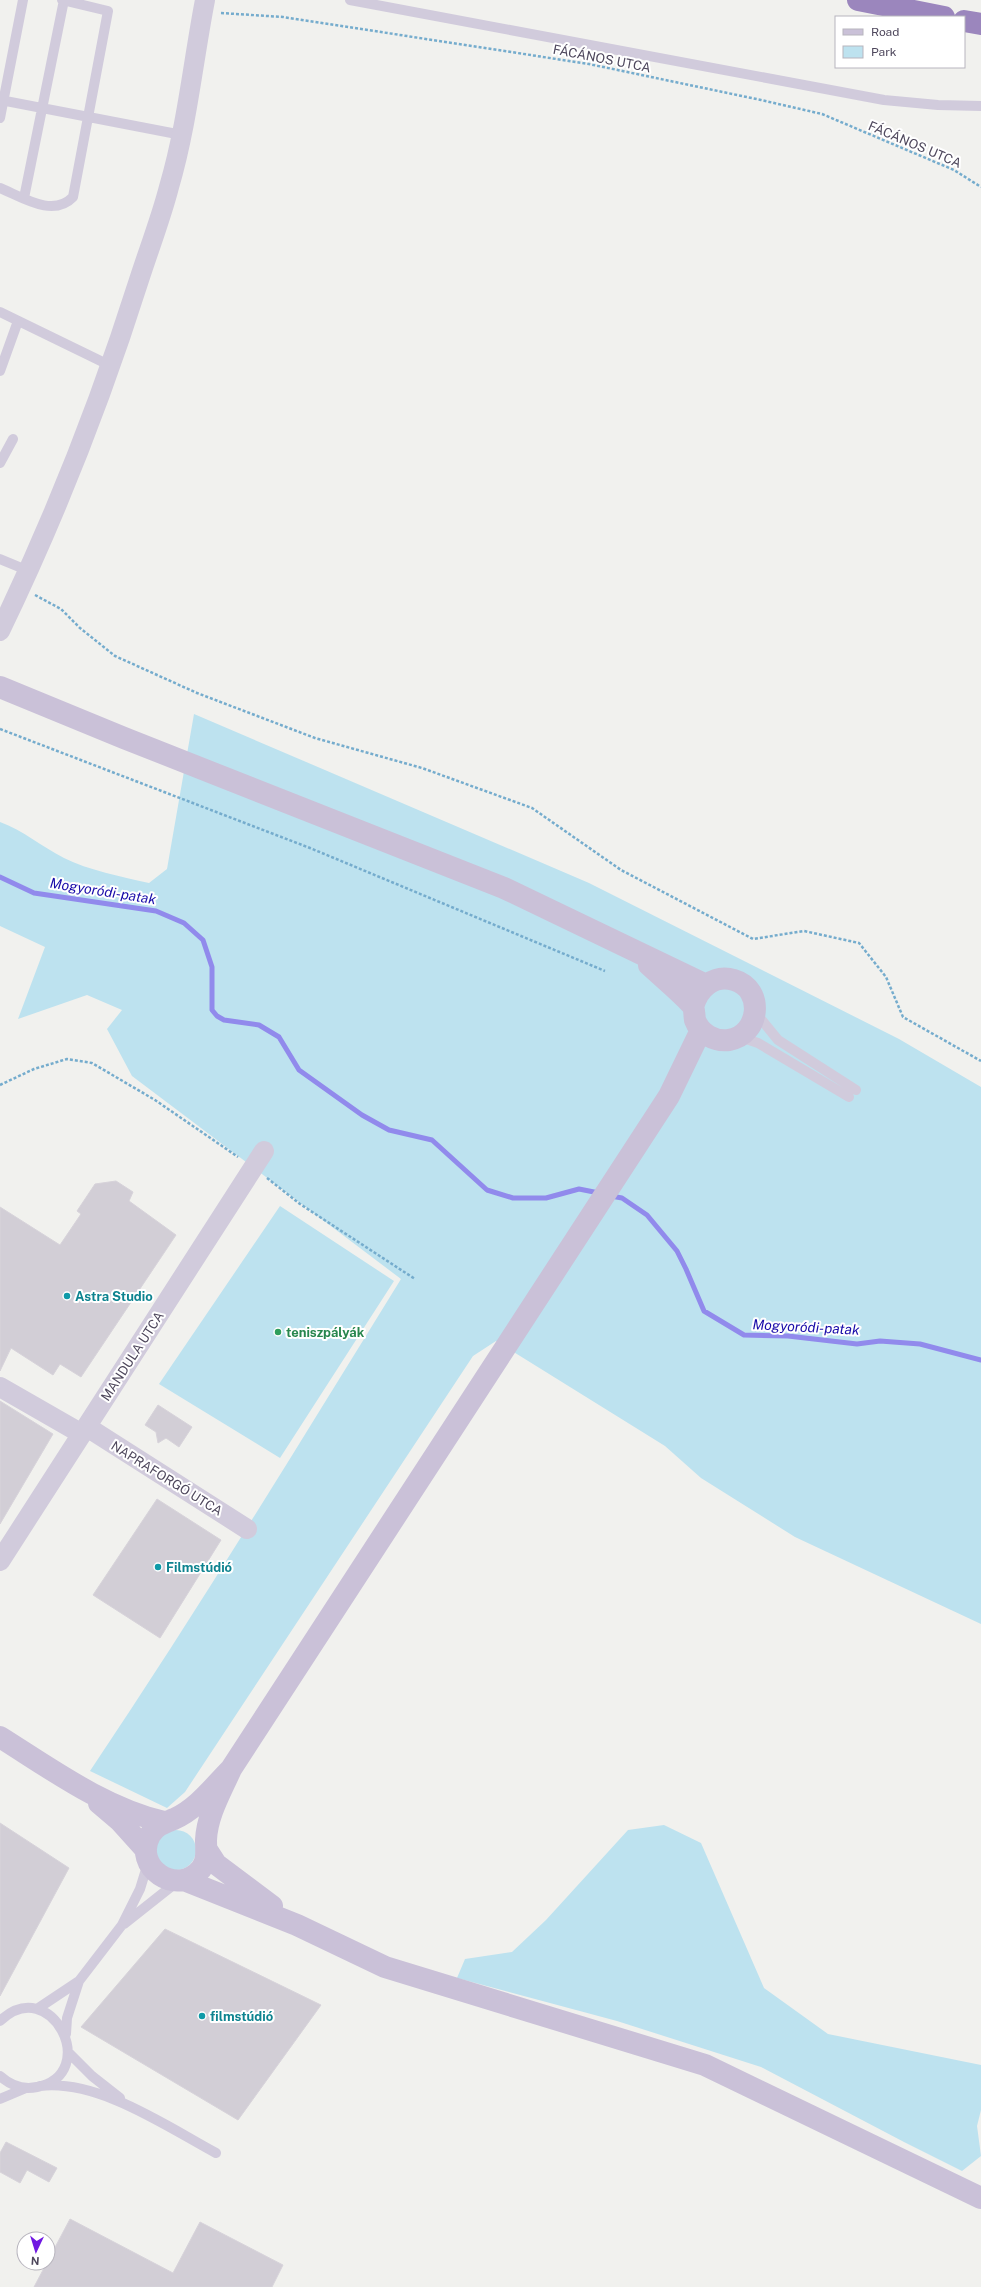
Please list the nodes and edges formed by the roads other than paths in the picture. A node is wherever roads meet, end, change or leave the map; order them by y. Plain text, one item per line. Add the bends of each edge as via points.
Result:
1 (23, 0) edge
2 (63, 0) edge
3 (350, 0) edge
4 (858, 0) edge
5 (204, 6) edge
6 (939, 16) edge
7 (965, 21) edge
8 (981, 24) edge
9 (2, 100) edge
10 (981, 106) edge
11 (42, 108) junction
12 (89, 117) junction
13 (0, 118) edge
14 (182, 135) junction
15 (0, 188) edge
16 (24, 198) junction
17 (0, 312) edge
18 (18, 321) junction
19 (111, 366) junction
20 (0, 371) edge
21 (13, 439) dead end
22 (0, 463) edge
23 (0, 559) edge
24 (25, 579) junction
25 (0, 631) edge
26 (0, 686) edge
27 (632, 950) junction
28 (706, 985) junction
29 (694, 1007) junction
30 (756, 1012) junction
31 (701, 1030) junction
32 (730, 1038) junction
33 (669, 1096) junction
34 (264, 1151) dead end
35 (0, 1387) edge
36 (84, 1430) junction
37 (247, 1529) dead end
38 (0, 1561) edge
39 (0, 1737) edge
40 (231, 1769) junction
41 (78, 1786) junction
42 (169, 1821) junction
43 (207, 1846) junction
44 (147, 1856) junction
45 (182, 1880) junction
46 (122, 1925) junction
47 (296, 1925) junction
48 (79, 1981) junction
49 (37, 2009) junction
50 (2, 2018) edge
51 (66, 2034) junction
52 (68, 2052) junction
53 (0, 2076) edge
54 (40, 2086) junction
55 (26, 2088) junction
56 (0, 2098) edge
57 (130, 2108) junction
58 (216, 2153) dead end
59 (981, 2198) edge

1 - 9 lane
2 - 11 lane
2 - 12 lane via 108,11
3 - 10 lane via 884,100
4 - 6 highway
5 - 14 street
7 - 8 highway
9 - 11 lane
9 - 13 lane
11 - 12 lane
11 - 16 lane
12 - 14 lane
12 - 16 lane via 73,197 65,205 53,207 39,205
14 - 19 street via 169,188
15 - 16 lane
17 - 18 lane
18 - 19 lane
18 - 20 lane
19 - 24 street
21 - 22 lane
23 - 24 lane
24 - 25 street
26 - 27 main road via 124,738 504,888
27 - 28 main road
27 - 29 main road
28 - 29 main road via 695,998
28 - 30 main road via 714,980 735,980 750,992
29 - 31 main road via 695,1019
30 - 32 main road via 748,1030
30 - 32 lane via 778,1040 853,1094 758,1043
31 - 32 main road via 706,1035
31 - 33 main road
32 - 33 main road
33 - 40 main road
34 - 36 street, MANDULA UTCA
35 - 36 street, NAPRAFORGÓ UTCA
36 - 37 street, NAPRAFORGÓ UTCA
36 - 38 street, MANDULA UTCA
39 - 41 main road
40 - 42 main road via 190,1811
40 - 43 main road via 209,1819
41 - 42 main road via 146,1818
41 - 44 main road via 119,1820
42 - 43 main road via 190,1822 200,1831
42 - 44 main road via 151,1834
43 - 45 main road via 201,1869 194,1876
43 - 47 main road via 216,1864
44 - 45 main road via 158,1875 166,1879
44 - 46 lane via 140,1890
45 - 46 lane
45 - 47 main road
46 - 48 lane
47 - 59 main road via 385,1967 705,2065
48 - 49 lane
48 - 51 lane via 67,2018
49 - 50 lane via 20,2010
49 - 51 lane via 52,2017
51 - 52 lane
52 - 54 lane via 62,2069 53,2080
52 - 57 lane
53 - 55 lane via 8,2083
54 - 55 lane
54 - 57 lane via 57,2084 83,2089 107,2096
55 - 56 lane
57 - 58 lane

